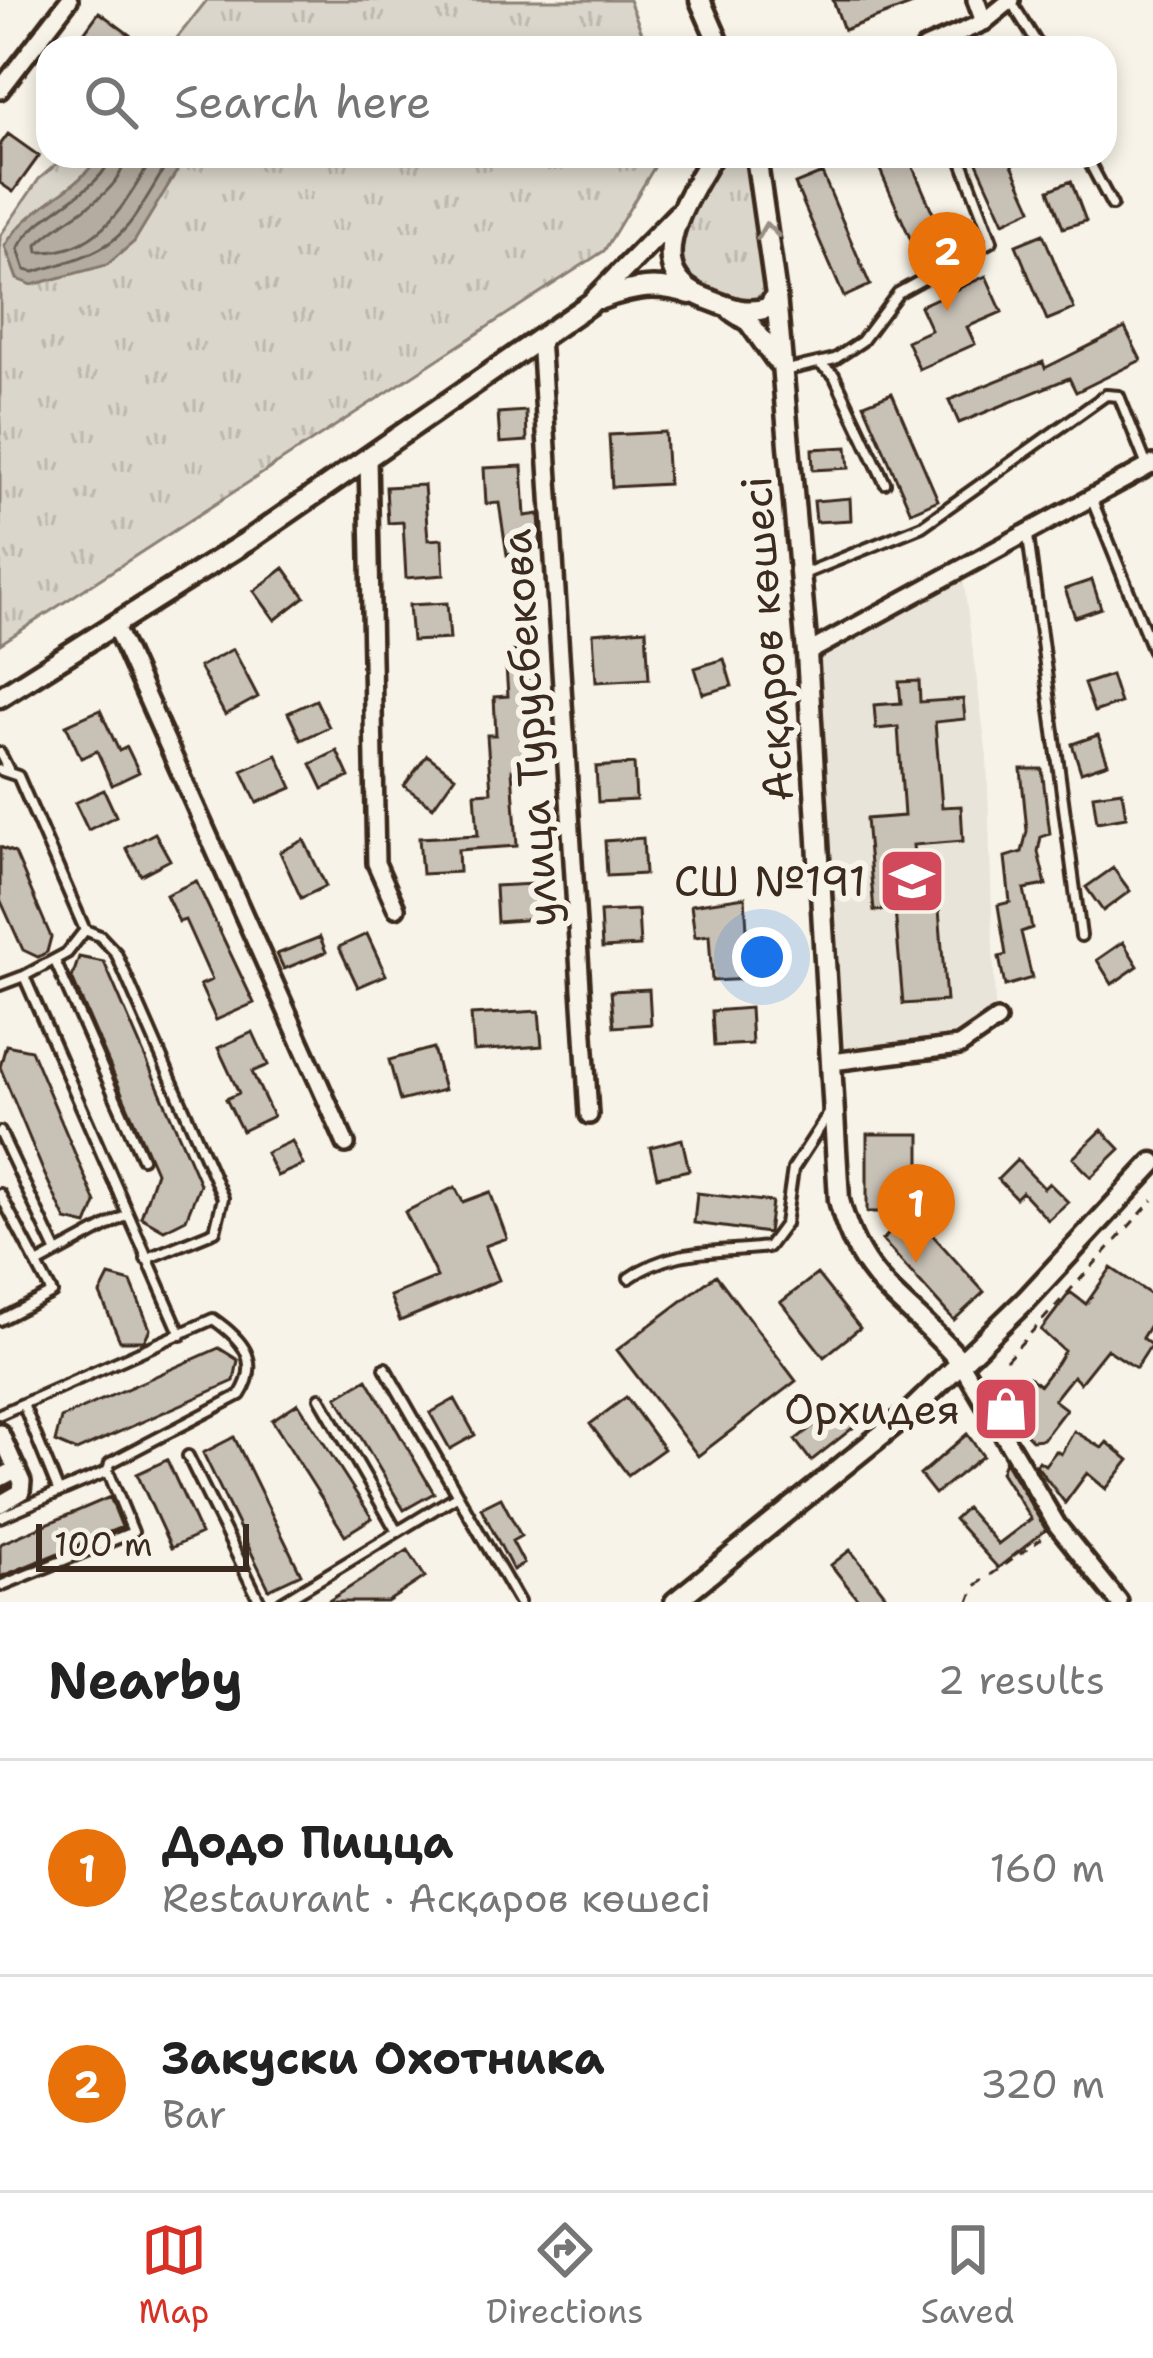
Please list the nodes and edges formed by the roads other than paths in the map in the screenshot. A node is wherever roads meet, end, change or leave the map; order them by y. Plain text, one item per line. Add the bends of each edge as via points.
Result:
1 (69, 0) edge
2 (700, 0) edge
3 (976, 0) edge
4 (1011, 1) edge
5 (984, 22) junction
6 (41, 36) edge
7 (716, 36) edge
8 (952, 36) edge
9 (1033, 36) edge
10 (36, 43) edge
11 (0, 90) edge
12 (705, 168) edge
13 (758, 168) edge
14 (964, 168) edge
15 (1092, 168) edge
16 (1112, 205) dead end
17 (677, 215) junction
18 (776, 295) junction
19 (591, 303) junction
20 (724, 306) junction
21 (540, 338) junction
22 (820, 364) junction
23 (781, 371) junction
24 (368, 457) junction
25 (1150, 466) edge
26 (885, 482) dead end
27 (1092, 500) junction
28 (1028, 534) junction
29 (800, 575) junction
30 (113, 624) junction
31 (1153, 651) edge
32 (807, 653) junction
33 (0, 697) edge
34 (0, 753) edge
35 (4, 770) edge
36 (396, 908) dead end
37 (85, 930) junction
38 (1081, 936) dead end
39 (55, 962) junction
40 (23, 976) junction
41 (0, 985) edge
42 (997, 1019) dead end
43 (832, 1062) junction
44 (833, 1106) junction
45 (589, 1115) dead end
46 (0, 1132) edge
47 (346, 1144) dead end
48 (142, 1159) dead end
49 (1153, 1163) edge
50 (0, 1194) edge
51 (127, 1215) junction
52 (57, 1252) junction
53 (146, 1259) junction
54 (37, 1264) junction
55 (629, 1278) dead end
56 (0, 1320) edge
57 (181, 1335) junction
58 (959, 1360) junction
59 (385, 1368) dead end
60 (320, 1398) dead end
61 (23, 1404) junction
62 (0, 1414) edge
63 (0, 1432) edge
64 (188, 1456) dead end
65 (17, 1469) junction
66 (108, 1471) junction
67 (0, 1478) edge
68 (58, 1490) junction
69 (458, 1495) junction
70 (0, 1504) edge
71 (0, 1516) edge
72 (396, 1530) junction
73 (0, 1586) edge
74 (260, 1602) edge
75 (282, 1602) edge
76 (519, 1602) edge
77 (675, 1602) edge
78 (1119, 1602) edge

1 - 6 street
2 - 7 street
3 - 5 street
4 - 5 street
4 - 9 lane
5 - 8 street
10 - 11 street
12 - 17 street
18 -> 13 street, Асқаров көшесі
14 - 22 lane via 992,242 898,293 862,341
15 - 16 lane
17 - 19 street
17 - 20 street via 669,242 674,273 693,294
18 - 20 street via 768,308 749,313
18 - 23 street, Асқаров көшесі
19 - 20 street via 633,287 665,286
19 - 21 street
20 - 23 street via 772,349
21 - 24 street
21 - 45 street, улица Турусбекова
22 - 23 lane
22 - 26 lane via 834,375
23 - 29 street, Асқаров көшесі
24 - 30 street
24 - 36 street via 376,863
25 - 27 street
25 - 29 lane via 1119,396 1106,395 922,526
27 - 28 street
27 - 31 lane
28 - 32 street
28 - 38 lane
29 - 32 street, Асқаров көшесі
30 - 33 street
30 - 47 street
32 - 43 street, Асқаров көшесі
34 - 35 lane
35 - 37 lane via 18,776
37 - 39 lane
37 - 53 lane via 116,952 223,1198 215,1232
39 - 40 lane
39 - 48 lane
40 - 41 lane
40 - 51 lane
42 - 43 street via 959,1046
43 - 44 street, Асқаров көшесі
44 - 55 lane via 793,1169 785,1224 768,1247 703,1249 654,1261
44 - 58 street, Асқаров көшесі via 850,1242 868,1273
46 - 52 lane
49 - 58 street
50 - 54 lane
51 - 52 lane
51 - 53 lane
52 - 54 lane
53 - 57 lane
54 - 56 lane via 51,1298
57 - 61 lane
57 - 66 lane via 213,1319 229,1328 248,1352 251,1378 240,1395 113,1459
58 - 77 street via 911,1411
58 - 78 street via 1057,1525
59 - 69 lane
60 - 72 lane
61 - 62 lane
61 - 68 lane
63 - 65 street
64 - 74 lane
65 - 67 street
65 - 70 street via 21,1492
66 - 68 lane
66 - 73 lane via 133,1532
68 - 71 lane
69 - 72 lane
69 - 76 lane
72 - 75 lane

